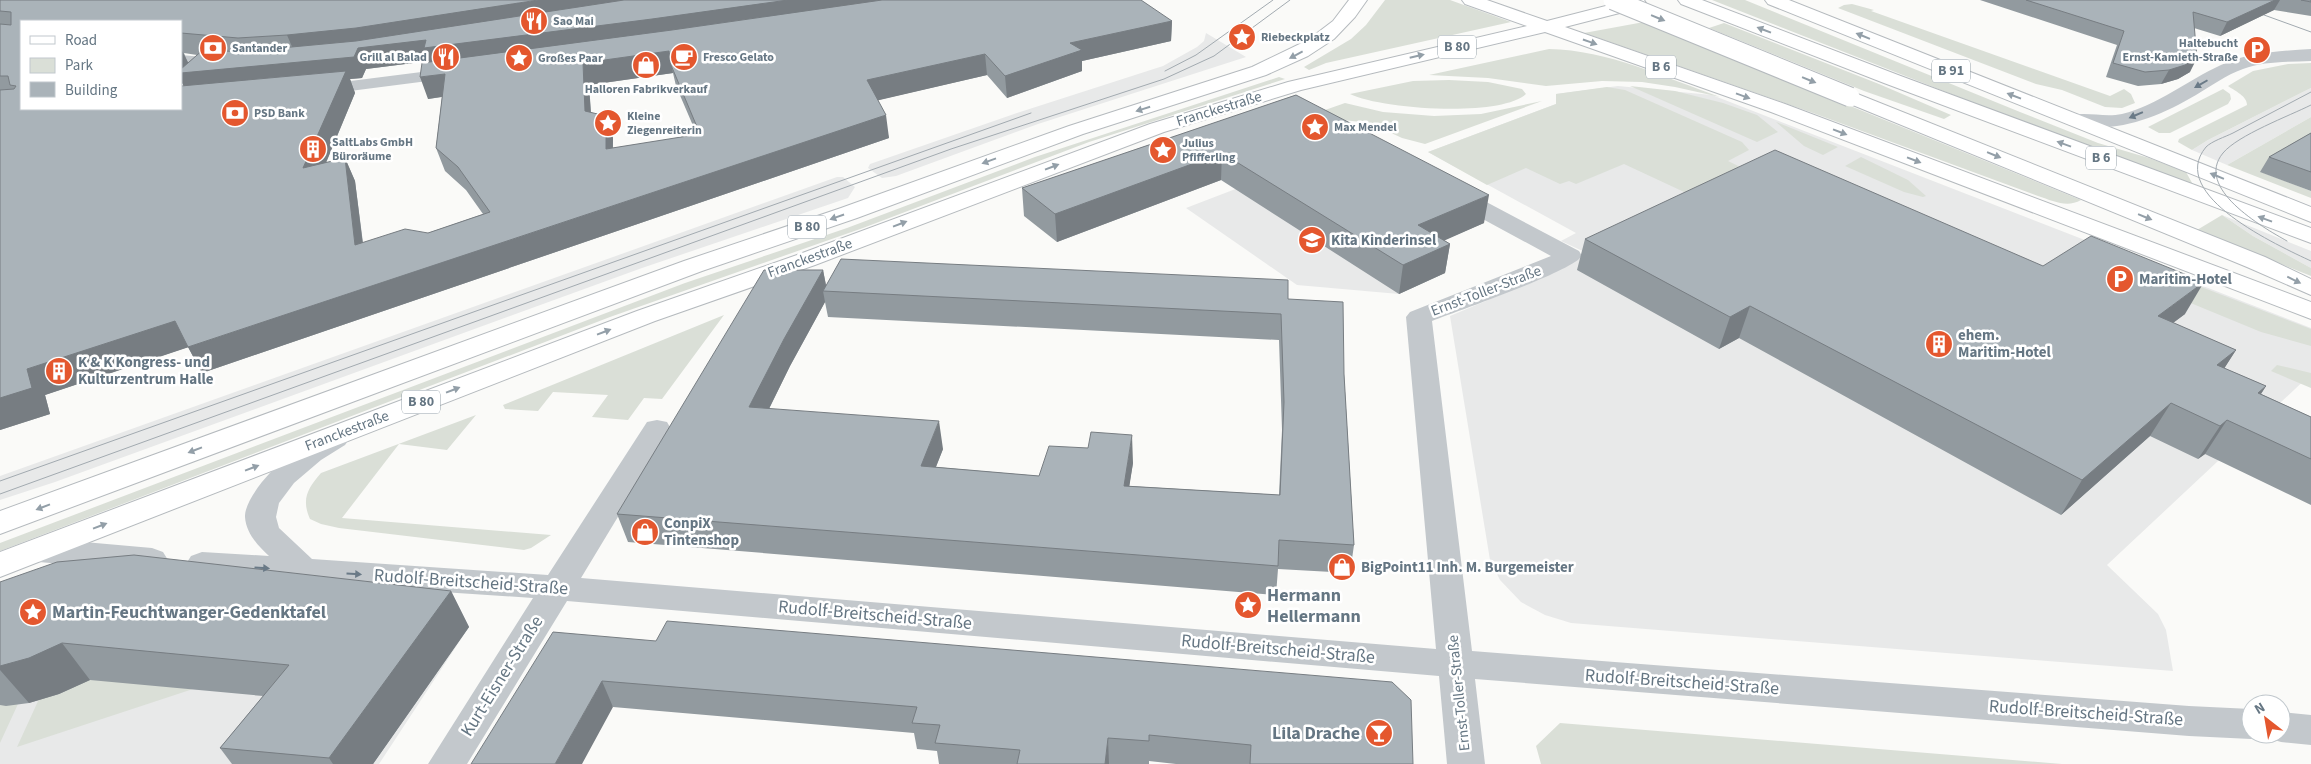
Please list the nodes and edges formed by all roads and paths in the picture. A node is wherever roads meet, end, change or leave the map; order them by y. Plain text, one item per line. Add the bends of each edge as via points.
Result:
1 (1358, 0) edge
2 (1472, 0) edge
3 (1490, 0) edge
4 (1613, 0) edge
5 (1687, 0) edge
6 (1774, 0) edge
7 (1641, 1) edge
8 (1544, 26) junction
9 (2311, 55) edge
10 (182, 60) edge
11 (210, 62) junction
12 (238, 65) edge
13 (471, 71) edge
14 (196, 76) edge
15 (306, 91) edge
16 (2076, 120) junction
17 (1435, 184) edge
18 (2311, 215) edge
19 (2311, 236) edge
20 (2311, 288) edge
21 (2311, 311) edge
22 (657, 429) dead end
23 (345, 432) junction
24 (0, 523) edge
25 (38, 550) junction
26 (0, 565) edge
27 (306, 571) junction
28 (556, 588) junction
29 (1456, 664) junction
30 (2241, 724) edge
31 (2291, 728) edge
32 (2311, 730) edge
33 (447, 764) edge
34 (1466, 764) edge

1 -> 24 main road, Franckestraße / B 80 via 1326,36 1259,71 1076,130 693,266
2 - 8 main road, B 6
3 - 7 main road, B 80 via 1545,8 1596,8
4 -> 20 main road, bridge via 2256,262
19 -> 5 main road, B 6
16 -> 6 main road, B 91
7 - 8 main road, Franckestraße / B 80
8 -> 21 main road, B 6 via 1769,105
23 -> 8 main road, Franckestraße / B 80 via 638,319 806,260 1157,128 1295,86
9 -> 16 street via 2267,58 2227,69 2175,99 2125,120
10 - 11 street
11 - 12 street
11 - 14 street
13 - 15 street via 382,88
18 -> 16 main road, B 91
17 - 29 street, Ernst-Toller-Straße via 1570,256 1419,317
22 - 28 street, Kurt-Eisner-Straße
25 -> 23 main road, Franckestraße / B 80
23 - 27 street via 313,451 292,469 263,503 261,517 264,530
25 - 26 main road, Franckestraße / B 80
25 -> 27 street, Rudolf-Breitscheid-Straße
27 -> 28 street, Rudolf-Breitscheid-Straße
28 - 29 street, Rudolf-Breitscheid-Straße
28 - 33 street, Kurt-Eisner-Straße
29 - 30 street, Rudolf-Breitscheid-Straße
29 - 34 street, Ernst-Toller-Straße
31 - 32 street

